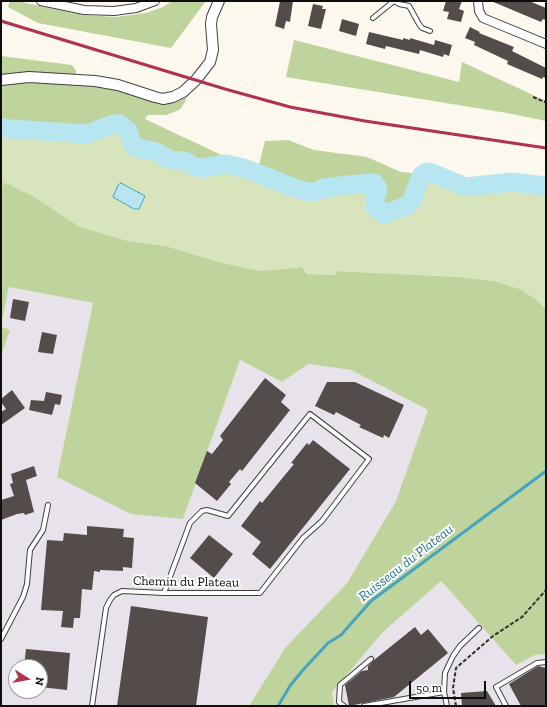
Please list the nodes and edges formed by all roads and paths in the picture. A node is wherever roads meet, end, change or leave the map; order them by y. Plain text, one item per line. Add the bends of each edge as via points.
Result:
1 (41, 1) edge
2 (155, 1) edge
3 (219, 1) edge
4 (394, 1) edge
5 (478, 1) edge
6 (373, 18) dead end
7 (430, 31) dead end
8 (546, 44) edge
9 (1, 80) edge
10 (532, 97) dead end
11 (546, 100) edge
12 (48, 505) dead end
13 (546, 590) edge
14 (164, 594) junction
15 (479, 628) dead end
16 (1, 639) edge
17 (371, 659) dead end
18 (546, 662) edge
19 (444, 692) junction
20 (92, 706) edge
21 (344, 706) edge
22 (364, 706) edge
23 (447, 706) edge
24 (456, 706) edge
25 (506, 706) edge

1 - 2 street via 84,10 114,11 136,8
3 - 9 street via 211,24 213,50 210,62 196,80 173,97 163,99 95,81 29,77
4 - 6 lane
4 - 7 lane via 409,6 422,28
5 - 8 street via 483,18
10 - 11 path via 545,102
12 - 16 lane via 43,530 30,550 27,584 23,597
13 - 24 path via 522,616 493,636 456,668 453,688
14 - 14 lane, Chemin du Plateau via 190,523 202,511 207,510 228,516 310,414 370,459 322,521 303,538 260,592
14 - 20 lane, Chemin du Plateau via 122,591 110,600 106,608
15 - 19 lane via 453,656 445,673
17 - 21 lane via 340,685 339,702
18 - 25 lane via 537,663 496,687
19 - 22 lane
19 - 23 lane

